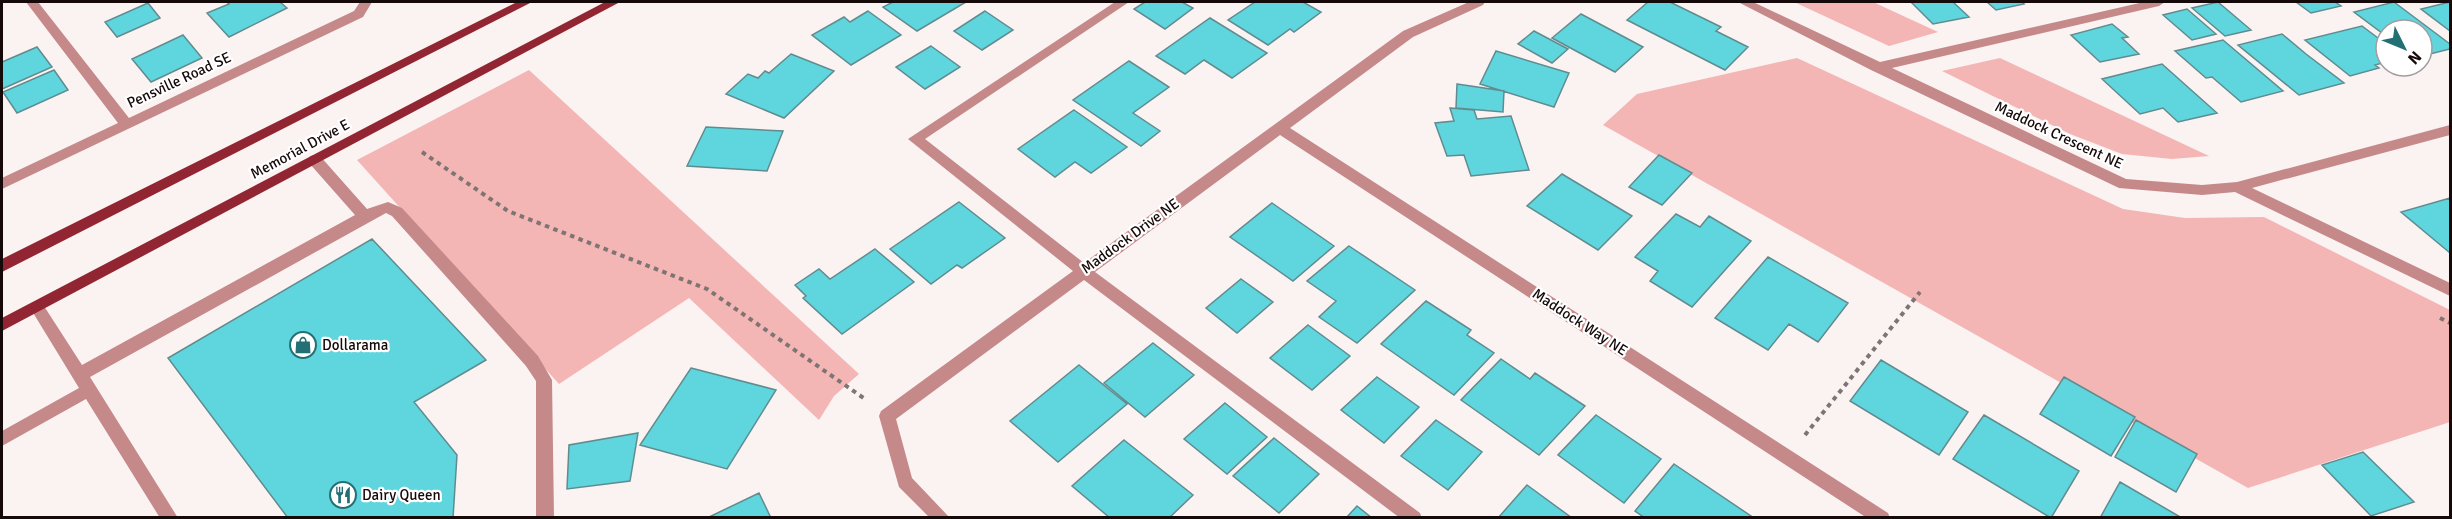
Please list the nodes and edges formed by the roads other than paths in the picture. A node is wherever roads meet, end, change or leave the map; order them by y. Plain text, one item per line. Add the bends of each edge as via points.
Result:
1 (32, 2) edge
2 (366, 2) edge
3 (526, 2) edge
4 (614, 2) edge
5 (1124, 2) edge
6 (1479, 2) edge
7 (1744, 2) edge
8 (2159, 2) edge
9 (1876, 67) junction
10 (126, 124) junction
11 (1279, 127) junction
12 (2451, 130) edge
13 (315, 160) junction
14 (2, 184) edge
15 (2237, 187) junction
16 (365, 217) junction
17 (2, 266) edge
18 (1083, 271) junction
19 (2451, 290) edge
20 (37, 307) junction
21 (2, 325) edge
22 (79, 375) junction
23 (89, 390) junction
24 (2, 439) edge
25 (170, 518) edge
26 (545, 518) edge
27 (942, 518) edge
28 (1414, 518) edge
29 (1882, 518) edge

1 - 10 street
2 - 10 street, Pensville Road SE via 359,14
3 - 17 main road, Memorial Drive E
4 - 13 main road, Memorial Drive E
5 - 18 street via 915,139
6 - 11 street, Maddock Drive NE via 1408,34
7 - 9 street, Maddock Crescent NE
8 - 9 street
9 - 15 street, Maddock Crescent NE via 2124,184 2202,190
10 - 14 street, Pensville Road SE
11 - 18 street, Maddock Drive NE
11 - 29 street, Maddock Way NE
12 - 15 street, Maddock Crescent NE
13 - 16 street
13 - 20 main road, Memorial Drive E
15 - 19 street
16 - 22 street
16 - 26 street via 388,207 398,212 544,380
18 - 27 street, Maddock Drive NE via 887,416 904,482
18 - 28 street
20 - 21 main road, Memorial Drive E
20 - 22 street
22 - 23 street
23 - 24 street
23 - 25 street

